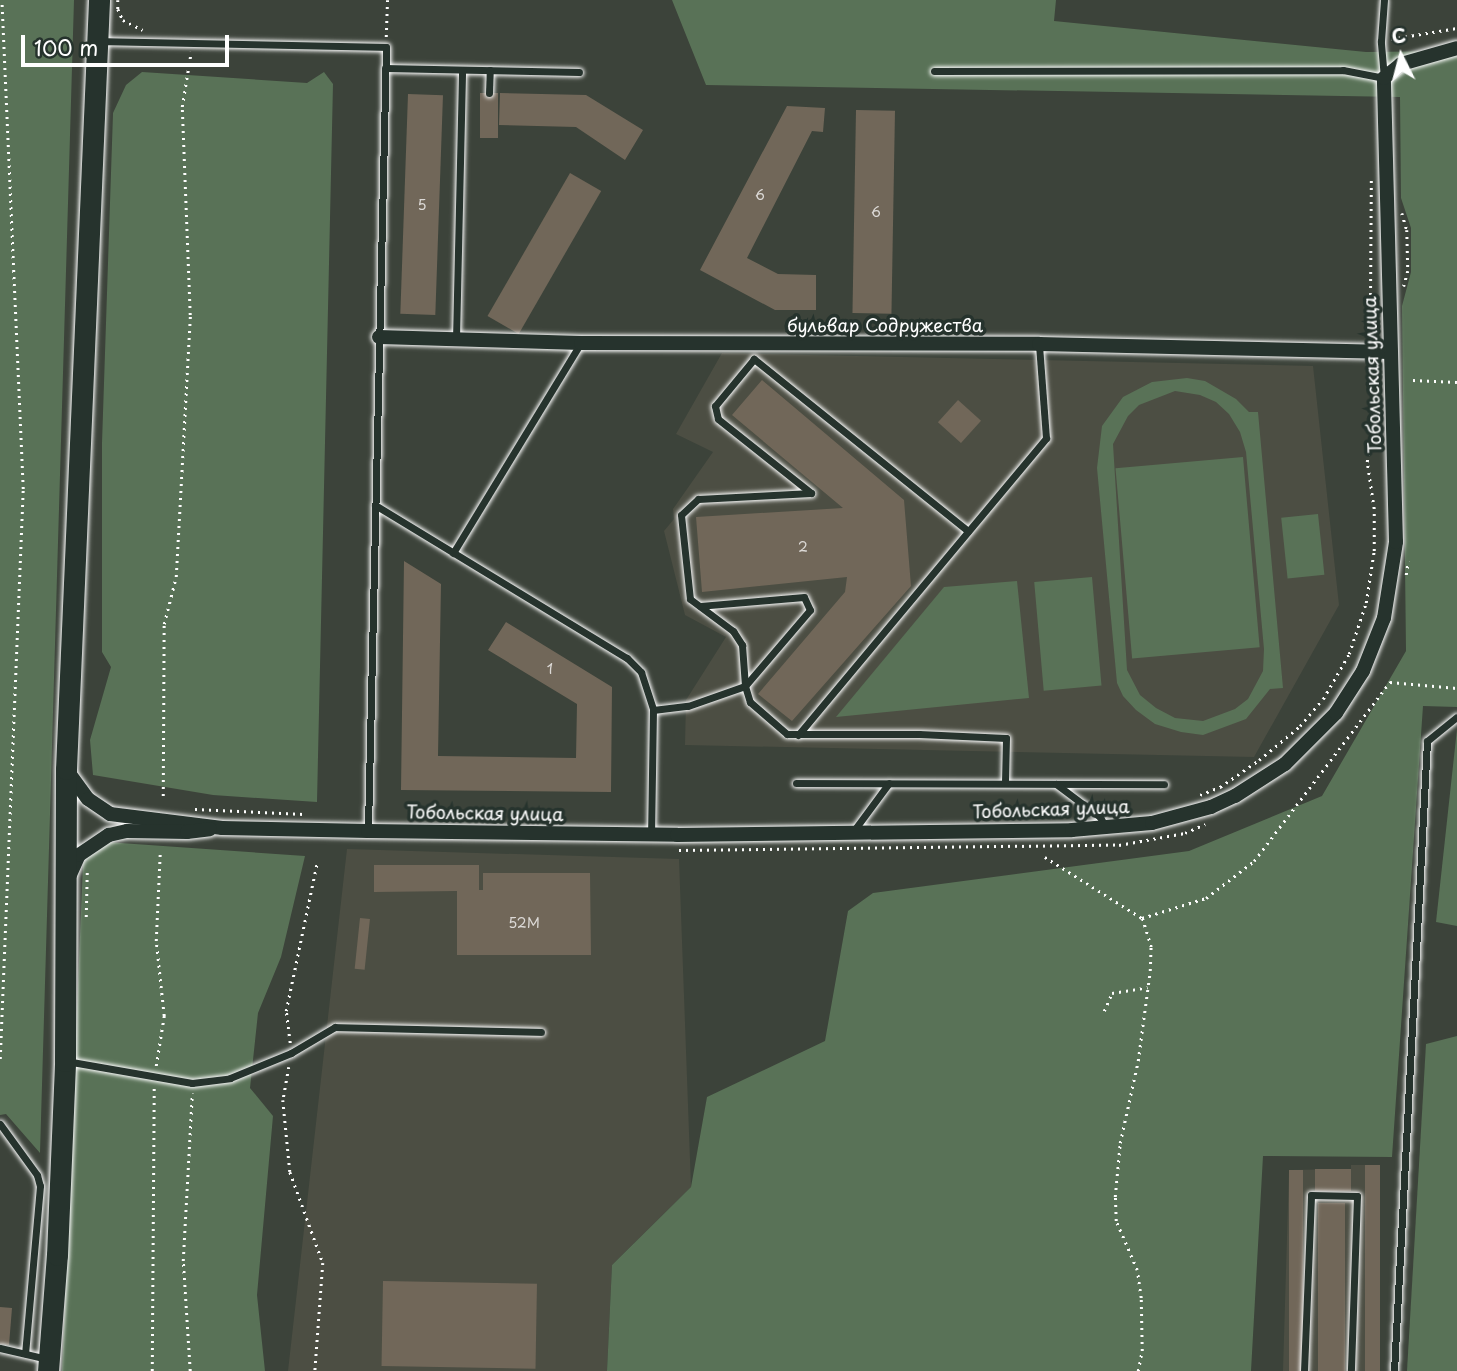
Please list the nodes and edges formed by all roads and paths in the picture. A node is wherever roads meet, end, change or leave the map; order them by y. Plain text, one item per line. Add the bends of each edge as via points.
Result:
1 (2, 0) edge
2 (99, 0) edge
3 (118, 0) edge
4 (387, 0) edge
5 (1384, 0) edge
6 (1457, 28) edge
7 (153, 33) dead end
8 (1402, 38) dead end
9 (98, 41) junction
10 (386, 47) junction
11 (192, 48) dead end
12 (1457, 48) edge
13 (385, 68) junction
14 (462, 70) junction
15 (490, 70) junction
16 (934, 71) dead end
17 (579, 72) dead end
18 (1384, 78) junction
19 (489, 93) dead end
20 (1371, 170) dead end
21 (1401, 208) dead end
22 (1402, 294) dead end
23 (379, 337) junction
24 (1370, 337) dead end
25 (456, 339) junction
26 (581, 344) junction
27 (1038, 344) junction
28 (1390, 352) junction
29 (1369, 366) dead end
30 (1413, 380) dead end
31 (1457, 382) edge
32 (375, 505) junction
33 (968, 531) junction
34 (453, 553) junction
35 (1408, 553) dead end
36 (1405, 579) dead end
37 (699, 606) junction
38 (745, 686) junction
39 (1457, 688) edge
40 (653, 710) junction
41 (1457, 717) edge
42 (798, 735) junction
43 (66, 769) junction
44 (796, 783) dead end
45 (889, 783) junction
46 (1005, 783) junction
47 (1056, 784) junction
48 (1164, 784) dead end
49 (163, 796) dead end
50 (1195, 796) dead end
51 (189, 809) dead end
52 (313, 815) dead end
53 (1206, 824) dead end
54 (222, 828) junction
55 (1106, 829) junction
56 (368, 831) junction
57 (852, 833) junction
58 (651, 835) junction
59 (677, 850) dead end
60 (160, 854) dead end
61 (1045, 857) dead end
62 (317, 862) dead end
63 (87, 868) dead end
64 (65, 888) junction
65 (86, 917) dead end
66 (1142, 918) junction
67 (1148, 987) junction
68 (1104, 1011) dead end
69 (541, 1031) dead end
70 (291, 1053) junction
71 (0, 1059) edge
72 (65, 1061) junction
73 (154, 1076) junction
74 (192, 1083) junction
75 (0, 1124) edge
76 (35, 1251) junction
77 (57, 1255) junction
78 (0, 1348) edge
79 (25, 1353) junction
80 (48, 1365) edge
81 (152, 1371) edge
82 (190, 1371) edge
83 (315, 1371) edge
84 (1138, 1371) edge
85 (1304, 1371) edge
86 (1351, 1371) edge
87 (1394, 1371) edge

1 - 71 path via 23,489
2 - 9 street
3 - 7 path via 123,20
4 - 10 path
5 - 18 lane
6 - 8 path
9 - 10 lane
9 - 43 street
10 - 13 lane
11 - 49 path via 182,107 190,315 176,577 164,624
12 - 18 street via 1401,64
13 - 14 lane
13 - 23 lane
14 - 15 lane
14 - 25 lane
15 - 17 lane
15 - 19 lane
16 - 18 lane via 1343,70
18 - 28 street, Тобольская улица
20 - 24 path
21 - 22 path via 1407,230 1408,271
23 - 25 street, бульвар Содружества
23 - 32 lane
25 - 26 street, бульвар Содружества
26 - 27 street, бульвар Содружества
26 - 34 lane
27 - 28 street, бульвар Содружества
27 - 33 lane via 1046,438
28 - 55 street, Тобольская улица via 1393,574 1376,643 1354,688 1304,748 1235,796 1152,823
29 - 50 path via 1375,374 1376,409 1367,462 1374,551 1366,603 1349,654 1323,699 1300,726 1259,760 1220,786
30 - 31 path
32 - 34 lane
32 - 56 lane
33 - 37 lane via 754,359 715,406 718,419 811,493 698,499 681,514 690,599
33 - 42 lane
34 - 40 lane via 627,658 641,671
35 - 36 path
37 - 38 lane via 733,631 742,645
37 - 38 lane via 804,597 810,610
38 - 40 lane via 688,706
38 - 42 lane via 750,702 787,734
39 - 66 path via 1390,682 1254,861 1206,898
40 - 58 lane
41 - 87 lane via 1427,741
42 - 46 lane via 1006,738
43 - 54 street, Тобольская улица via 88,799 110,814
43 - 64 street
44 - 45 lane
45 - 46 lane
45 - 57 lane
46 - 47 lane
47 - 48 lane
47 - 55 lane via 1100,817
51 - 52 path
53 - 59 path via 1185,833 1119,845
54 - 56 street, Тобольская улица
54 - 64 street via 109,835 79,855
55 - 57 street, Тобольская улица
56 - 58 street, Тобольская улица
57 - 58 street, Тобольская улица
60 - 73 path via 156,941 164,1016
61 - 66 path
62 - 70 path via 286,1011
63 - 65 path
64 - 72 street
66 - 67 path via 1151,947
67 - 68 path via 1112,993
67 - 84 path via 1115,1197 1116,1221 1137,1270 1141,1298
69 - 70 lane via 335,1027
70 - 74 lane via 230,1078
70 - 83 path via 283,1100 290,1171 323,1263
72 - 73 lane
72 - 77 street
73 - 74 lane
73 - 81 path
74 - 82 path via 183,1261
75 - 76 lane via 37,1175
76 - 77 lane
76 - 79 lane
77 - 80 street
78 - 79 lane
79 - 80 lane
85 - 86 lane via 1311,1195 1357,1196

